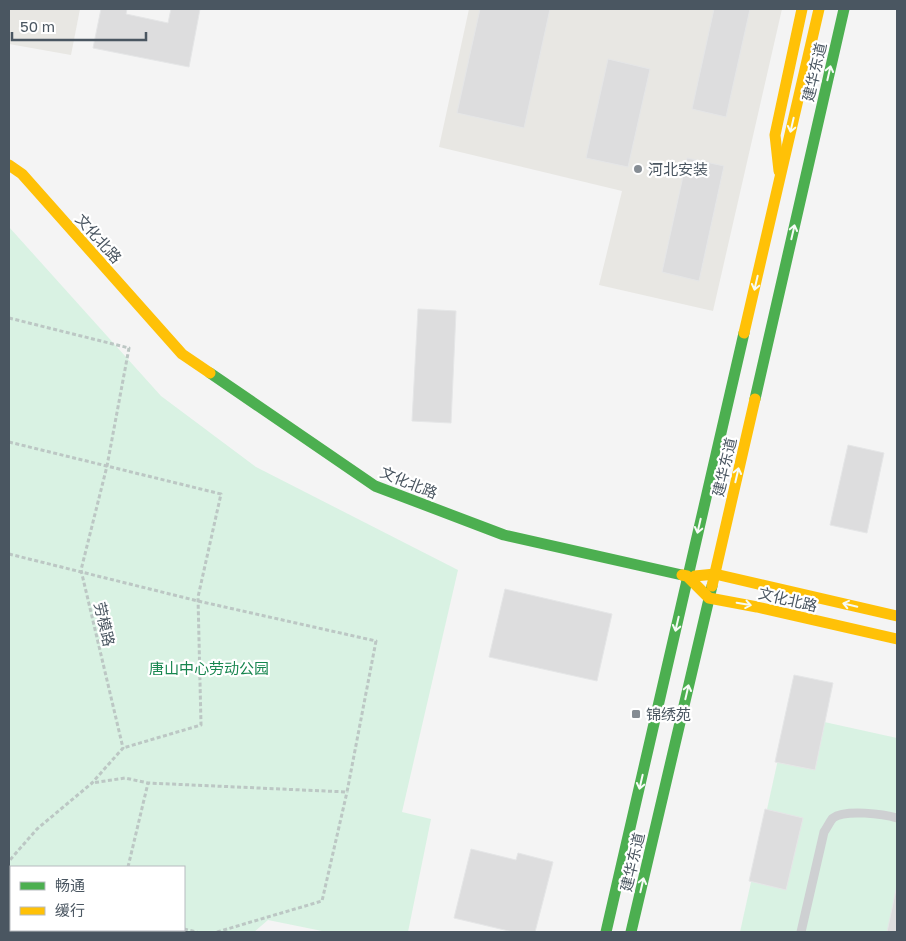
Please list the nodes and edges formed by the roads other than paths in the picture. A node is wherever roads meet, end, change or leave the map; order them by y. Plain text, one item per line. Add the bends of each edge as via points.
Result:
1 (802, 9) edge
2 (819, 9) edge
3 (844, 9) edge
4 (9, 165) edge
5 (780, 180) junction
6 (715, 574) junction
7 (687, 576) junction
8 (709, 598) junction
9 (897, 616) edge
10 (897, 639) edge
11 (897, 818) edge
12 (606, 932) edge
13 (631, 932) edge
14 (801, 932) edge

1 - 5 main road via 775,135
2 -> 5 main road, 建华东道
6 -> 3 main road, 建华东道
4 - 7 main road, 文化北路 via 22,174 182,354 375,486 504,536
5 -> 7 main road, 建华东道
6 - 7 main road, 文化北路
6 - 8 main road, 建华东道
9 -> 6 main road, 文化北路
7 - 8 main road
7 -> 12 main road, 建华东道
8 -> 10 main road, 文化北路
13 -> 8 main road, 建华东道
11 - 14 lane via 883,814 849,814 834,818 824,832

